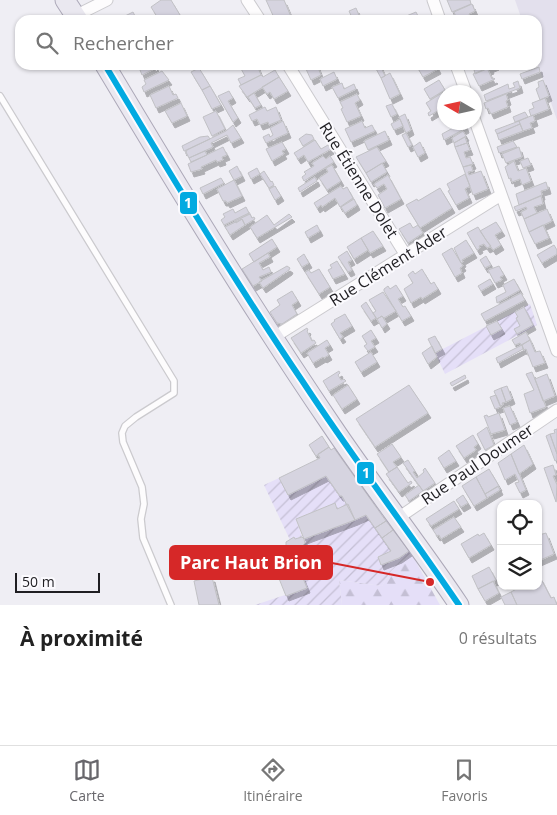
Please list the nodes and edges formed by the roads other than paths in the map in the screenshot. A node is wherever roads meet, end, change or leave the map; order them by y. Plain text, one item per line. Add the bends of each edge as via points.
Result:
1 (65, 0) edge
2 (107, 0) edge
3 (247, 0) edge
4 (433, 0) edge
5 (74, 15) edge
6 (81, 15) edge
7 (257, 15) edge
8 (438, 15) edge
9 (108, 70) edge
10 (291, 70) edge
11 (458, 70) edge
12 (463, 85) edge
13 (0, 96) edge
14 (478, 130) edge
15 (501, 195) junction
16 (405, 254) junction
17 (274, 337) junction
18 (557, 351) edge
19 (557, 410) edge
20 (398, 518) junction
21 (171, 605) edge
22 (459, 605) edge

1 - 5 main road
2 - 6 street
3 - 7 street
4 - 8 street
9 - 17 main road
10 - 16 street, Rue Étienne Dolet
11 - 12 street
13 - 21 lane via 174,381 174,393 136,417 122,433 142,487 143,538
14 - 15 street
15 - 16 street, Rue Clément Ader
15 - 18 street
16 - 17 street, Rue Clément Ader
17 - 20 main road
19 - 20 street, Rue Paul Doumer
20 - 22 main road

